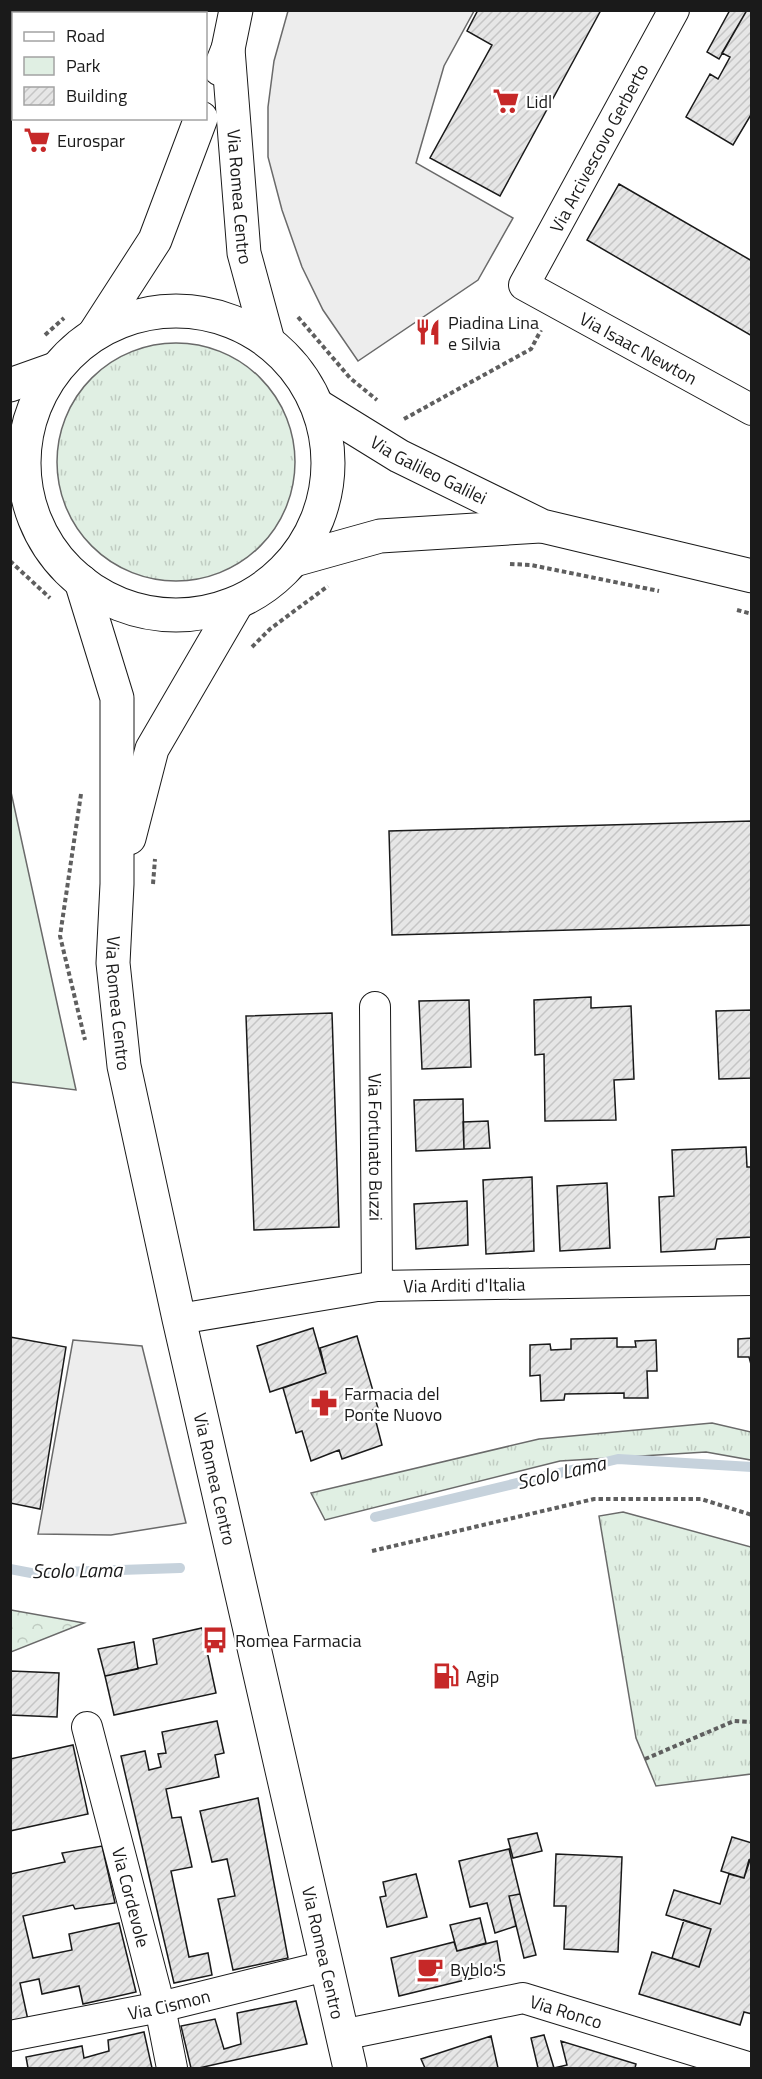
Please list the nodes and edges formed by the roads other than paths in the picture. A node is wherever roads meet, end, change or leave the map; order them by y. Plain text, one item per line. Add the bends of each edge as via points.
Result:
1 (236, 10) edge
2 (674, 10) edge
3 (228, 49) junction
4 (207, 105) edge
5 (200, 120) edge
6 (524, 285) joint
7 (95, 333) junction
8 (268, 341) junction
9 (55, 369) junction
10 (10, 385) edge
11 (318, 406) junction
12 (752, 410) edge
13 (24, 519) edge
14 (542, 526) junction
15 (294, 560) junction
16 (752, 576) edge
17 (81, 581) junction
18 (237, 603) junction
19 (117, 884) junction
20 (375, 1007) dead end
21 (752, 1280) edge
22 (377, 1286) junction
23 (179, 1319) junction
24 (87, 1727) dead end
25 (326, 1966) junction
26 (160, 2007) junction
27 (342, 2035) junction
28 (10, 2036) edge
29 (172, 2068) edge
30 (350, 2068) edge
31 (751, 2068) edge

1 - 3 main road, Via Romea Centro
2 - 6 street, Via Arcivescovo Gerberto
3 - 4 main road, Via Romea Centro
3 - 8 main road, Via Romea Centro via 244,253
5 - 7 main road, Via Romea Centro via 156,240
6 - 12 street, Via Isaac Newton
7 - 8 main road via 137,315 183,310 228,320
7 - 9 main road
8 - 11 main road via 297,370
9 - 10 main road
9 - 13 main road via 38,397 27,429
11 - 14 main road, Via Galileo Galilei via 399,456
11 - 15 main road via 328,446 327,486 315,525
13 - 17 main road
14 - 15 main road, Via Galileo Galilei via 380,536
14 - 16 main road, Via Galileo Galilei
15 - 18 main road via 258,592
17 - 18 main road via 116,603 156,614 197,614
17 - 19 main road, Via Romea Centro via 117,698
18 - 19 main road, Via Romea Centro via 152,749
19 - 23 main road, Via Romea Centro via 113,963 124,1066
20 - 22 street, Via Fortunato Buzzi
21 - 22 street, Via Arditi d'Italia
22 - 23 street, Via Arditi d'Italia
23 - 25 main road, Via Romea Centro
24 - 26 street, Via Cordevole
25 - 26 street, Via Cismon
25 - 27 main road, Via Romea Centro
26 - 28 street, Via Cismon
26 - 29 street, Via Cordevole
27 - 30 main road, Via Romea Centro
27 - 31 street, Via Ronco via 523,1998

